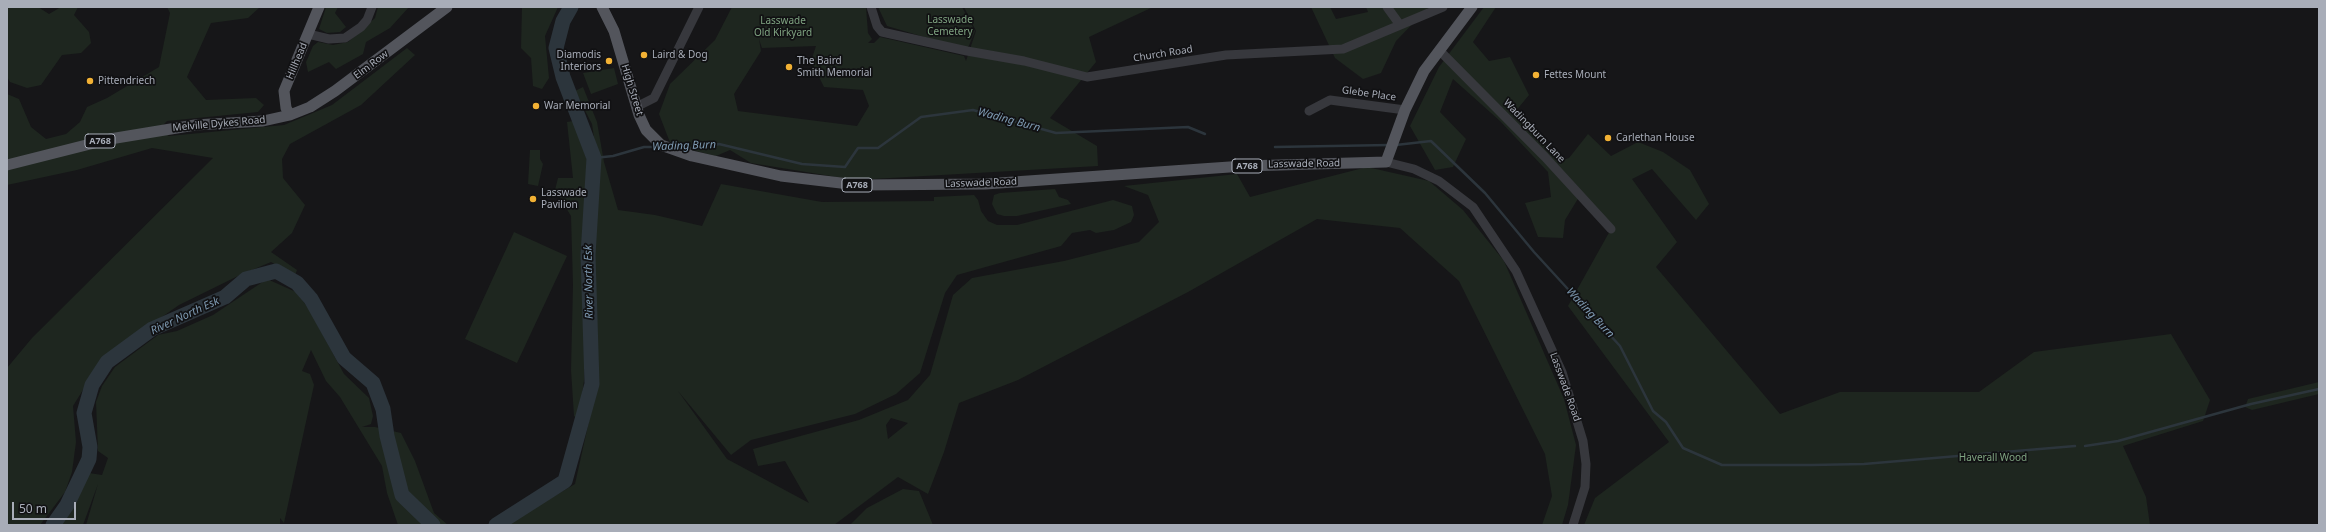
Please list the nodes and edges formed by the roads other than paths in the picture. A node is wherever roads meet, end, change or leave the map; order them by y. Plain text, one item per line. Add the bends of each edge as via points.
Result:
1 (318, 7) edge
2 (372, 7) edge
3 (447, 7) edge
4 (699, 7) edge
5 (871, 7) edge
6 (1387, 7) edge
7 (1444, 7) edge
8 (1472, 7) edge
9 (605, 8) edge
10 (1400, 25) junction
11 (308, 34) junction
12 (1439, 50) junction
13 (640, 105) junction
14 (1405, 110) junction
15 (1309, 111) dead end
16 (290, 115) junction
17 (1386, 162) junction
18 (7, 165) edge
19 (731, 166) joint
20 (1611, 229) dead end
21 (1573, 525) edge

1 - 11 main road, Hillhead
2 - 11 street via 361,27 345,38 329,39
3 - 16 main road, Elm Row / A768 via 335,91 310,107
4 - 13 street via 654,98
5 - 10 street, Church Road via 877,26 882,32 1024,61 1087,77 1226,55 1343,49
6 - 10 street
7 - 10 street, Church Road
8 - 12 main road
9 - 13 main road, High Street / A768
11 - 16 main road, Hillhead via 284,91 286,108
12 - 14 main road via 1424,71
12 - 20 street, Wadingburn Lane via 1545,157
13 - 19 main road, High Street / A768 via 646,130 661,145 676,152
14 - 15 street, Glebe Place via 1330,100
14 - 17 main road
16 - 18 main road, Melville Dykes Road / A768 via 256,122 194,125 110,139
17 - 19 main road, Lasswade Road / A768 via 1244,166 985,184 858,185 781,176
17 - 21 street, Lasswade Road via 1414,169 1439,180 1472,207 1516,271 1562,372 1583,441 1586,464 1584,487

